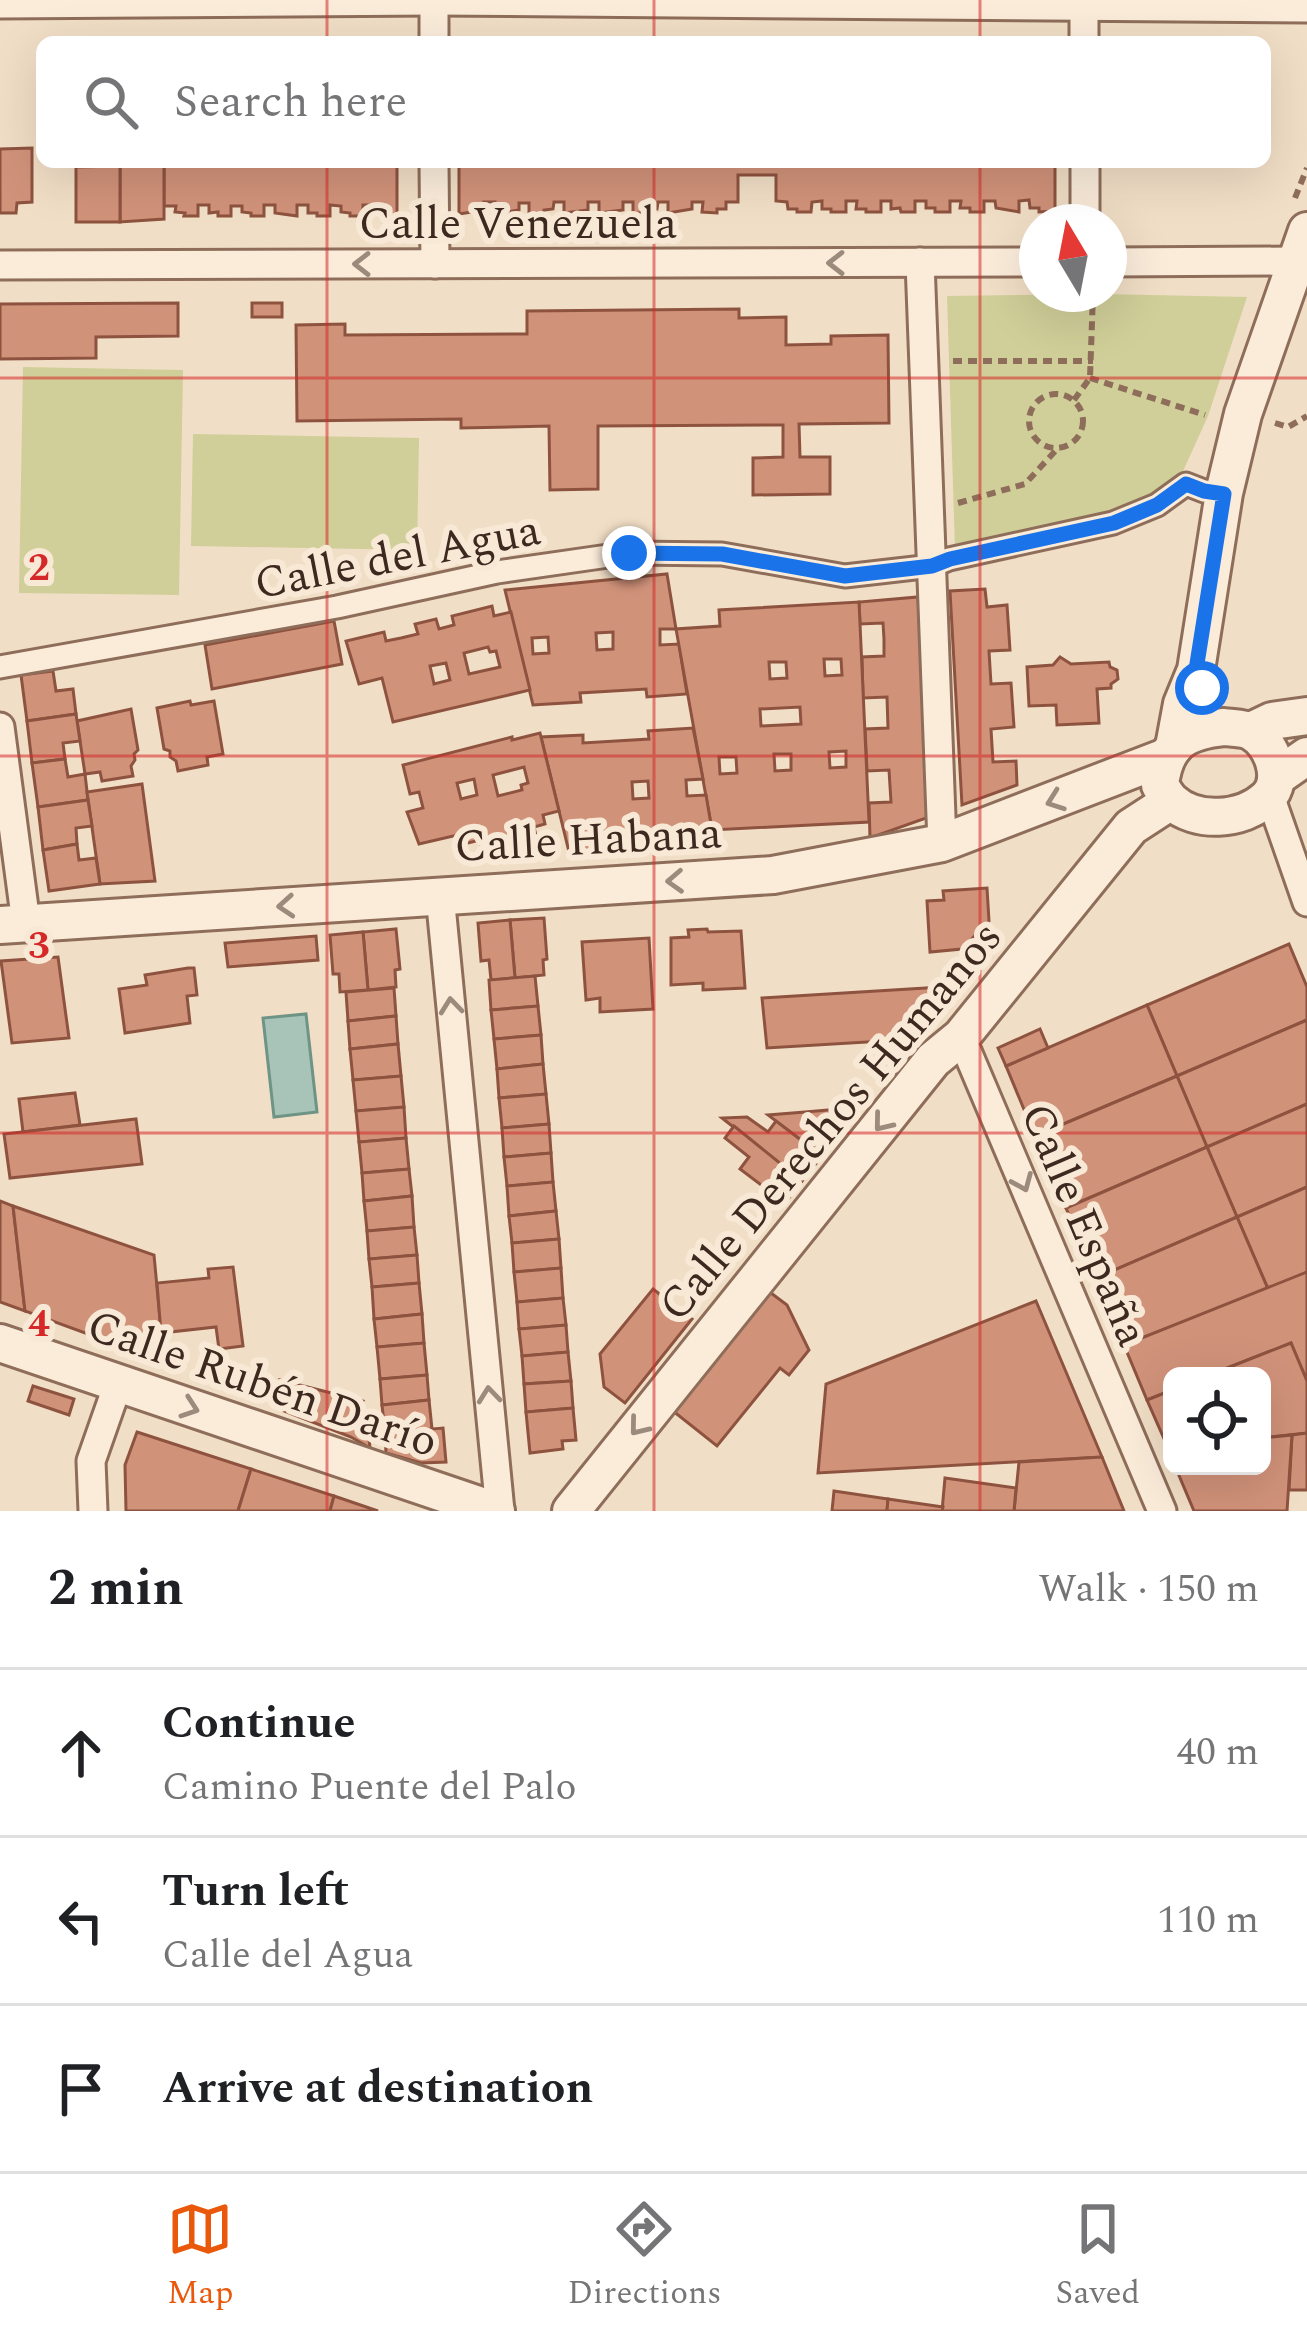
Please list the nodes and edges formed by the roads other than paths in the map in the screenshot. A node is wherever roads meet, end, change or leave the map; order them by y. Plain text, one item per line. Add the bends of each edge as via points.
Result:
1 (434, 0) edge
2 (1084, 3) edge
3 (0, 4) edge
4 (1307, 8) edge
5 (434, 36) edge
6 (1084, 36) edge
7 (434, 168) edge
8 (1084, 168) edge
9 (1085, 204) edge
10 (1298, 232) edge
11 (1127, 259) edge
12 (920, 262) junction
13 (1019, 262) edge
14 (435, 264) junction
15 (0, 265) edge
16 (1224, 494) junction
17 (932, 566) junction
18 (0, 667) edge
19 (1196, 670) junction
20 (1307, 716) edge
21 (0, 727) edge
22 (1237, 729) junction
23 (1169, 752) junction
24 (1285, 776) edge
25 (1171, 801) junction
26 (942, 844) junction
27 (440, 895) junction
28 (1307, 902) edge
29 (13, 924) edge
30 (961, 1037) junction
31 (0, 1343) edge
32 (118, 1384) junction
33 (93, 1511) edge
34 (498, 1511) edge
35 (571, 1511) edge
36 (1162, 1511) edge

1 - 2 street
1 - 3 street
1 - 5 street
2 - 4 street
2 - 6 street
7 - 14 street
8 - 9 street
10 - 11 street
10 - 16 street
12 - 13 street, Calle Venezuela
12 -> 14 street, Calle Venezuela
12 - 17 street
14 -> 15 street, Calle Venezuela
16 - 17 street, Calle del Agua via 1186,484 1114,523
16 - 19 street
17 - 18 street, Calle del Agua via 845,576 722,554 629,553
17 - 26 street
19 - 22 street
19 - 23 street
20 - 22 street
21 - 29 street
22 - 23 street via 1204,729
22 - 24 street via 1269,748
23 - 25 street via 1160,784
23 -> 26 street, Calle Habana
24 - 25 street via 1237,815 1201,818
24 - 28 street
25 - 30 street, Calle Derechos Humanos via 1131,827
26 -> 27 street, Calle Habana via 773,875
27 -> 29 street, Calle Habana
34 -> 27 street
30 -> 35 street, Calle Derechos Humanos via 933,1060
30 -> 36 street, Calle España
31 - 32 street, Calle Rubén Darío
32 - 33 street via 91,1461
32 -> 34 street, Calle Rubén Darío

